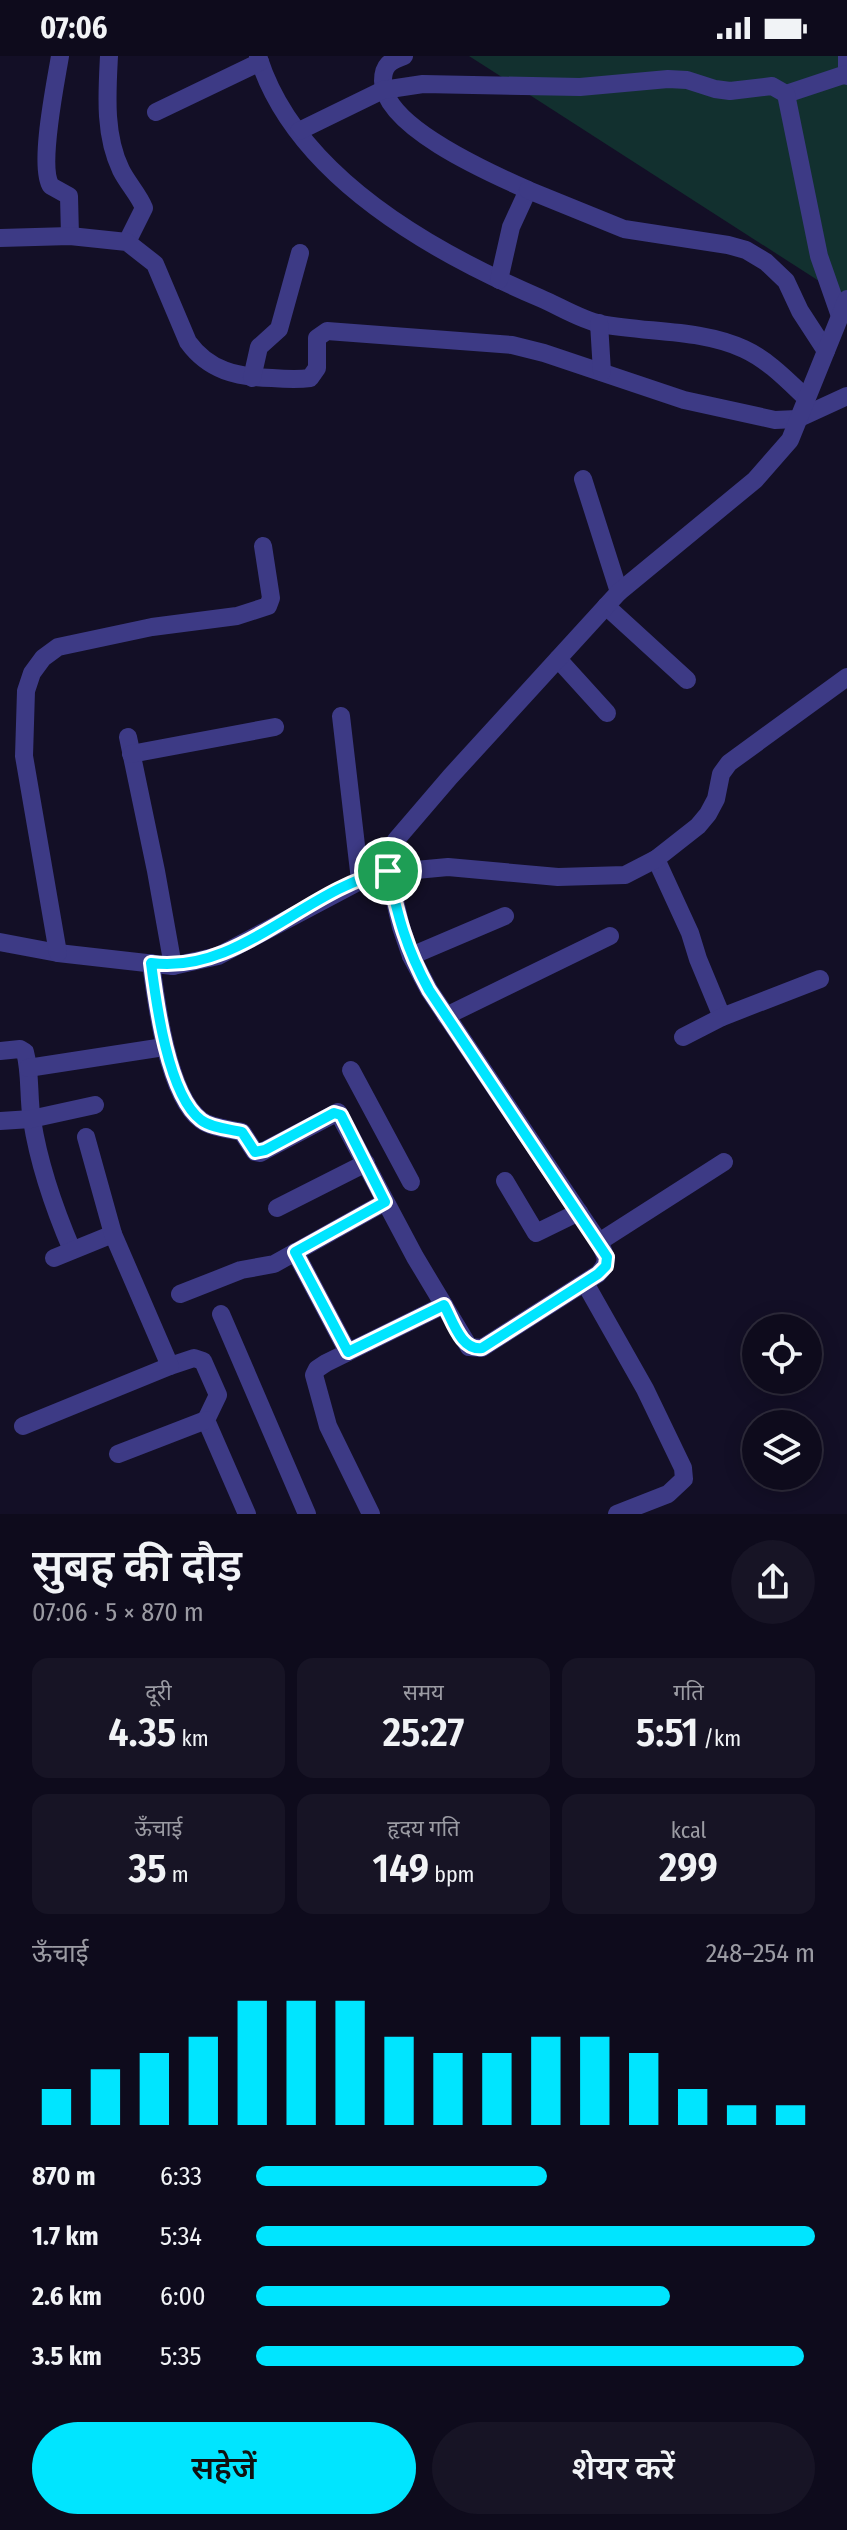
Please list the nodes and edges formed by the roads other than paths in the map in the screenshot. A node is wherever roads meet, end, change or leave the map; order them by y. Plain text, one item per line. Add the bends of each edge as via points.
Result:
1 (60, 56) edge
2 (109, 56) edge
3 (404, 56) edge
4 (259, 59) edge
5 (846, 69) edge
6 (383, 90) junction
7 (786, 94) junction
8 (156, 112) dead end
9 (299, 131) junction
10 (528, 190) junction
11 (70, 236) junction
12 (0, 238) edge
13 (127, 242) junction
14 (300, 253) dead end
15 (499, 280) junction
16 (844, 308) edge
17 (599, 323) junction
18 (826, 351) junction
19 (602, 372) junction
20 (252, 378) junction
21 (847, 396) edge
22 (806, 398) junction
23 (797, 419) junction
24 (583, 479) dead end
25 (263, 546) dead end
26 (613, 599) junction
27 (558, 659) junction
28 (847, 677) edge
29 (687, 680) dead end
30 (607, 713) dead end
31 (341, 716) dead end
32 (275, 727) dead end
33 (656, 859) junction
34 (388, 871) junction
35 (360, 880) junction
36 (505, 916) dead end
37 (610, 936) dead end
38 (0, 942) edge
39 (58, 953) junction
40 (411, 956) junction
41 (151, 963) junction
42 (173, 966) junction
43 (820, 979) dead end
44 (446, 1016) junction
45 (722, 1017) junction
46 (683, 1037) dead end
47 (164, 1047) junction
48 (0, 1051) edge
49 (28, 1068) junction
50 (351, 1070) dead end
51 (369, 1103) junction
52 (95, 1105) dead end
53 (343, 1118) junction
54 (31, 1119) junction
55 (0, 1121) edge
56 (86, 1137) dead end
57 (724, 1162) dead end
58 (366, 1163) junction
59 (505, 1181) dead end
60 (411, 1182) dead end
61 (385, 1202) junction
62 (277, 1208) dead end
63 (579, 1212) junction
64 (113, 1234) junction
65 (599, 1242) junction
66 (72, 1250) junction
67 (295, 1252) junction
68 (54, 1258) dead end
69 (585, 1283) junction
70 (180, 1294) dead end
71 (444, 1305) junction
72 (221, 1314) dead end
73 (348, 1352) junction
74 (170, 1366) junction
75 (245, 1369) junction
76 (213, 1383) junction
77 (206, 1420) junction
78 (23, 1426) dead end
79 (118, 1454) dead end
80 (247, 1514) edge
81 (307, 1514) edge
82 (371, 1514) edge
83 (617, 1514) edge

1 - 11 street via 47,174 51,186 69,196
2 - 13 street via 114,152 144,208
3 - 6 street via 386,65
4 - 8 street
4 - 9 street
5 - 7 street
6 - 7 street via 456,83 580,87 668,79 730,91 772,86
6 - 9 street
6 - 10 street via 396,109 444,150
7 - 16 street via 819,256
9 - 15 street via 345,181 391,217 443,252
10 - 15 street via 511,227
10 - 18 street via 624,229 746,250 786,281
11 - 12 street
11 - 13 street
13 - 20 street via 155,264 196,353 216,368
14 - 20 street via 279,329 259,347
15 - 17 street
16 - 18 street
17 - 19 street
17 - 22 street via 744,349
18 - 22 street
19 - 20 street via 512,345 327,331 317,338 317,368 310,378
19 - 23 street via 684,400 775,420
21 - 23 street
22 - 23 street
23 - 26 street via 790,440 755,480
24 - 26 street
25 - 39 street via 268,606 58,647 32,673 26,691 24,756
26 - 27 street
26 - 29 street
27 - 30 street
27 - 34 street via 396,840
28 - 33 street via 729,763 708,814
31 - 35 street
32 - 42 street via 130,745
33 - 34 street via 625,875 606,876 448,867
33 - 45 street
34 - 35 street
34 - 40 street
35 - 42 street via 218,956
36 - 40 street
37 - 44 street
38 - 39 street
39 - 41 street
40 - 44 street
41 - 42 street
41 - 47 street
43 - 45 street
44 - 63 street
45 - 46 street
47 - 49 street
47 - 53 street via 199,1119 242,1132 255,1152 334,1113
48 - 49 street via 25,1052
49 - 54 street
50 - 51 street
51 - 53 street
51 - 60 street
52 - 54 street
53 - 58 street
54 - 55 street
54 - 66 street via 50,1195
56 - 64 street
57 - 65 street
58 - 61 street
58 - 62 street
59 - 63 street via 536,1233
61 - 67 street
61 - 71 street
63 - 65 street
64 - 66 street
64 - 74 street
65 - 69 street via 606,1266
66 - 68 street
67 - 70 street via 274,1264 241,1270
67 - 73 street
69 - 71 street via 482,1348 464,1343
69 - 83 street via 683,1468 684,1479 668,1494
71 - 73 street
72 - 75 street
73 - 82 street via 317,1369 314,1384 339,1451
74 - 76 street via 199,1358
74 - 78 street
75 - 76 street
75 - 81 street
76 - 77 street via 218,1395
77 - 79 street
77 - 80 street

